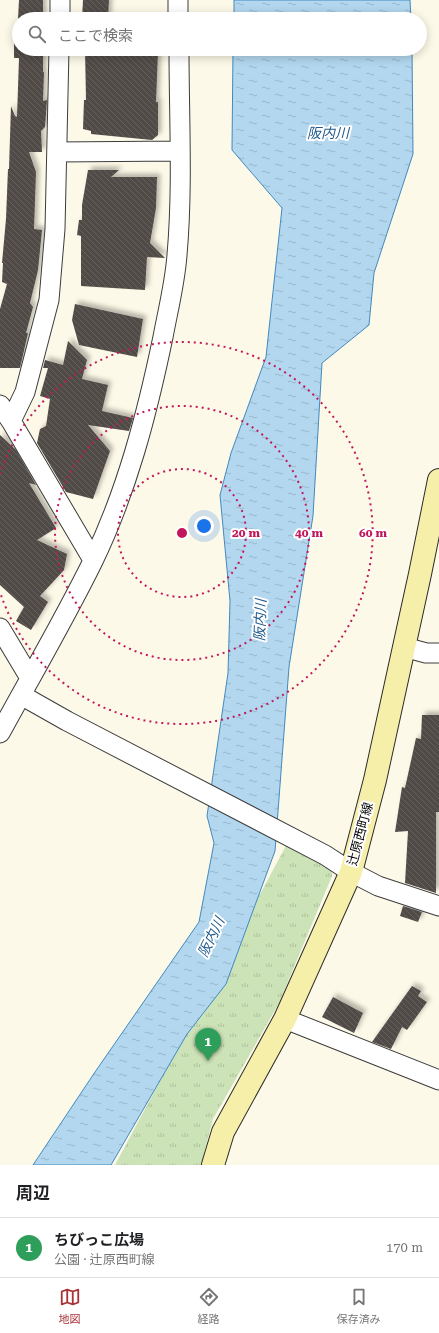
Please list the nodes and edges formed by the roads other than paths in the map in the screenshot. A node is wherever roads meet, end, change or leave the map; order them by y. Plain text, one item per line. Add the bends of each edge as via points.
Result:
1 (60, 0) edge
2 (178, 0) edge
3 (60, 12) edge
4 (178, 12) edge
5 (59, 56) edge
6 (179, 56) edge
7 (179, 151) junction
8 (57, 152) junction
9 (0, 405) edge
10 (10, 422) junction
11 (439, 480) edge
12 (94, 560) junction
13 (0, 628) edge
14 (404, 647) junction
15 (439, 653) edge
16 (30, 678) junction
17 (21, 695) junction
18 (0, 733) edge
19 (350, 872) junction
20 (439, 906) edge
21 (285, 1019) junction
22 (439, 1080) edge
23 (213, 1165) edge

1 - 3 street
2 - 4 street
5 - 8 street
6 - 7 street
7 - 8 street
7 - 12 street via 180,211 174,285 146,412 114,512
8 - 10 street via 55,229 49,300 26,392
9 - 10 street
10 - 12 street
11 - 14 main road, 辻原西町線
12 - 16 street
13 - 16 street
14 - 15 street via 426,653
14 - 19 main road, 辻原西町線 via 375,780
16 - 17 street
17 - 18 street
17 - 19 street via 67,722 325,854
19 - 20 street via 378,886
19 - 21 main road, 辻原西町線
21 - 22 street
21 - 23 main road, 辻原西町線 via 223,1132

